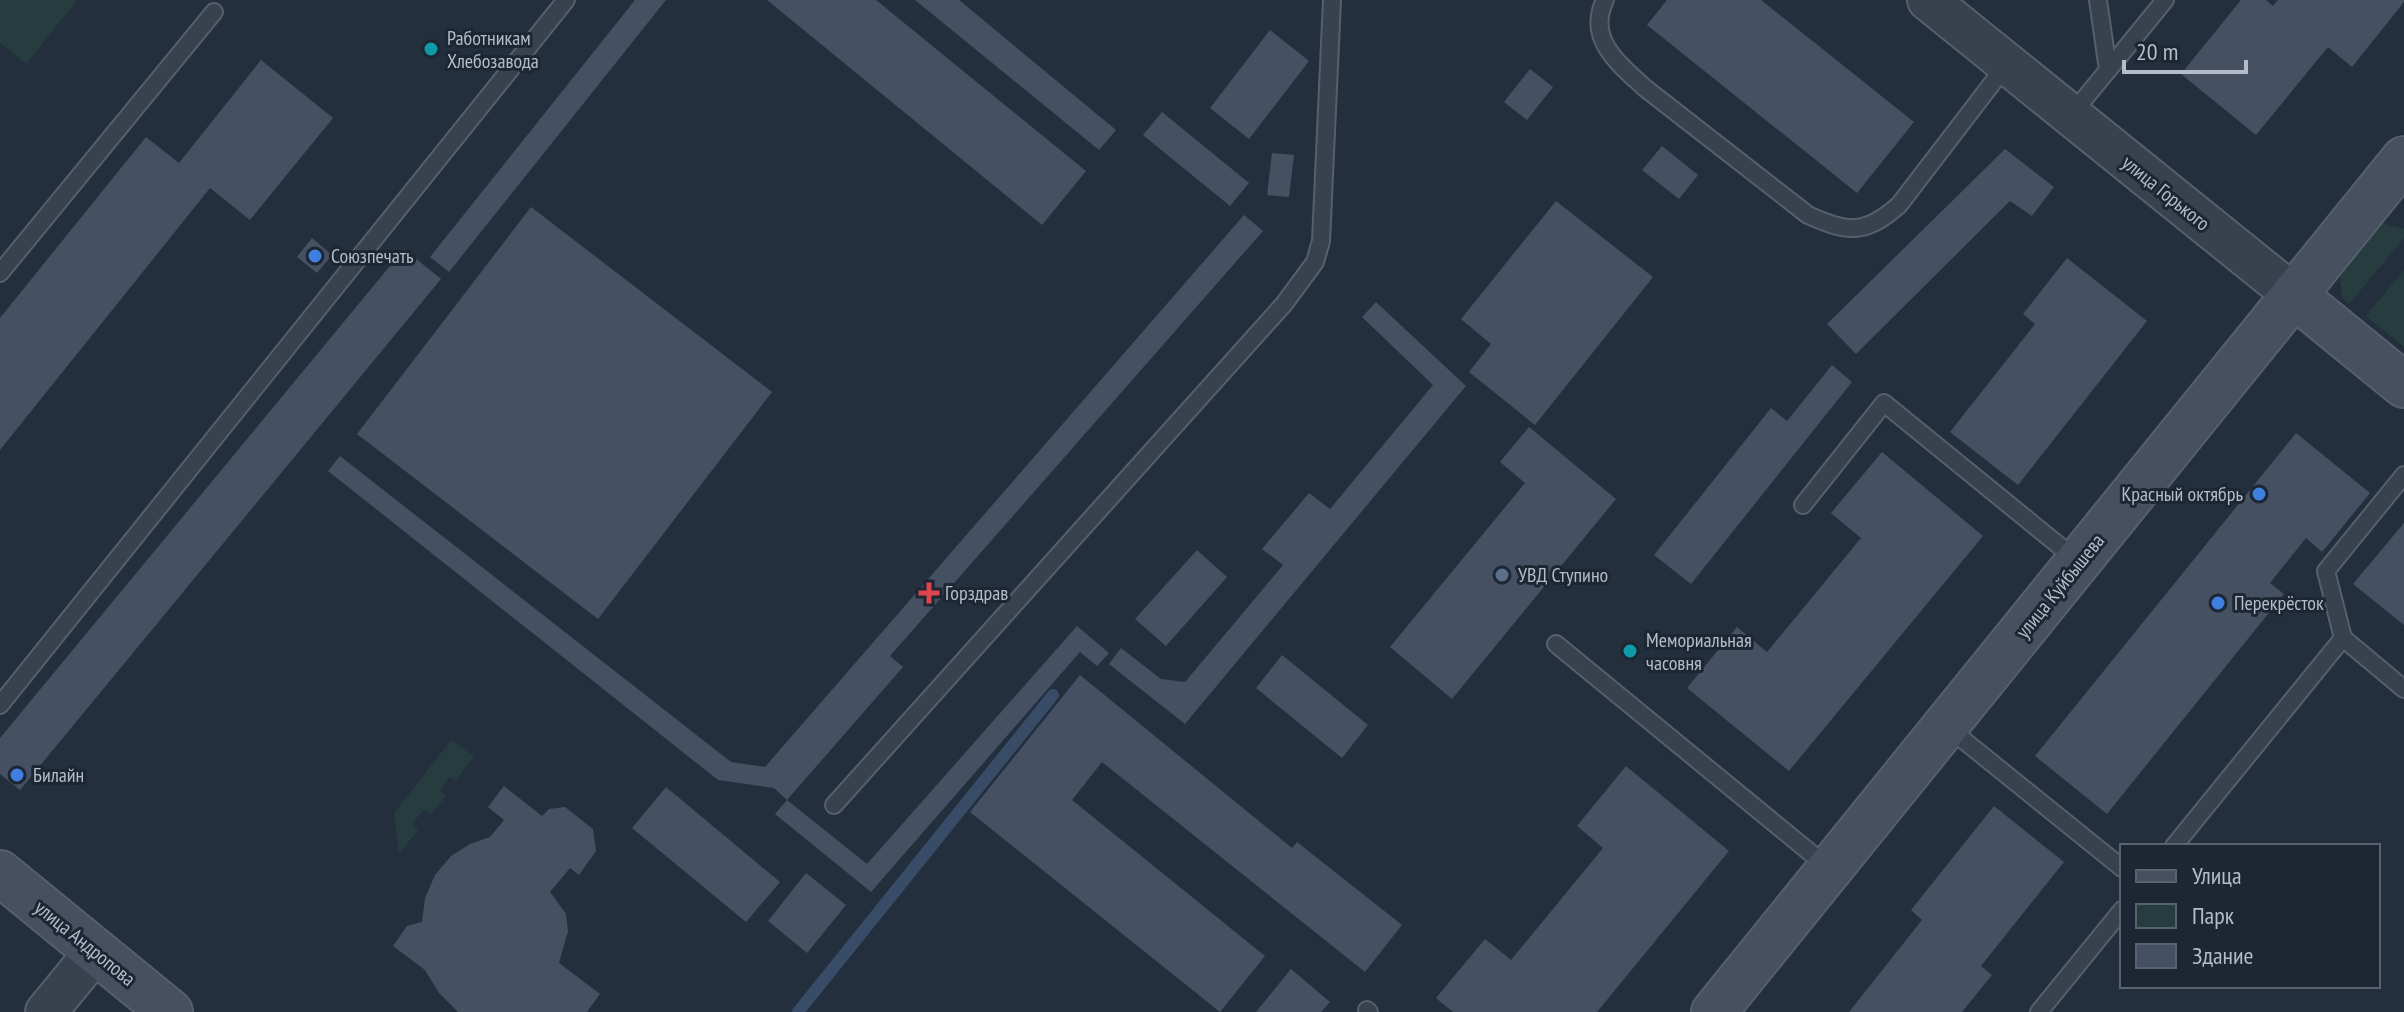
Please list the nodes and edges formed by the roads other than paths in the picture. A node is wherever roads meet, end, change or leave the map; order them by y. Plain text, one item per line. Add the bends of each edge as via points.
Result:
1 (566, 0) edge
2 (1332, 0) edge
3 (1605, 0) edge
4 (1928, 0) edge
5 (2098, 0) edge
6 (2165, 0) edge
7 (214, 12) dead end
8 (2007, 64) junction
9 (2108, 70) junction
10 (2071, 115) junction
11 (2404, 159) edge
12 (0, 273) edge
13 (2295, 296) junction
14 (2404, 385) edge
15 (2404, 475) edge
16 (1803, 505) dead end
17 (2079, 562) junction
18 (2343, 638) junction
19 (1556, 644) dead end
20 (2404, 689) edge
21 (0, 705) edge
22 (1946, 726) junction
23 (834, 805) dead end
24 (2176, 844) edge
25 (2120, 866) edge
26 (1830, 869) junction
27 (0, 873) edge
28 (2120, 912) edge
29 (96, 951) junction
30 (46, 1012) edge
31 (170, 1012) edge
32 (1714, 1012) edge
33 (2039, 1012) edge

1 - 21 lane
2 - 23 lane via 1321,241 1315,262 1284,304
3 - 8 lane via 1598,28 1620,66 1808,215 1833,227 1856,230 1880,222 1899,205
4 - 8 street, улица Горького
5 - 9 lane
6 - 9 lane
7 - 12 lane
8 - 10 street, улица Горького
9 - 10 lane
10 - 13 street, улица Горького
11 - 13 main road, улица Куйбышева
13 - 14 main road, улица Горького
13 - 17 main road, улица Куйбышева
15 - 18 lane via 2326,571
16 - 17 lane via 1884,403
17 - 22 main road, улица Куйбышева
18 - 20 lane
18 - 24 lane
19 - 26 lane
22 - 25 lane
22 - 26 main road, улица Куйбышева
26 - 32 main road, улица Куйбышева
27 - 29 main road, улица Андропова
28 - 33 lane
29 - 30 street
29 - 31 main road, улица Андропова

